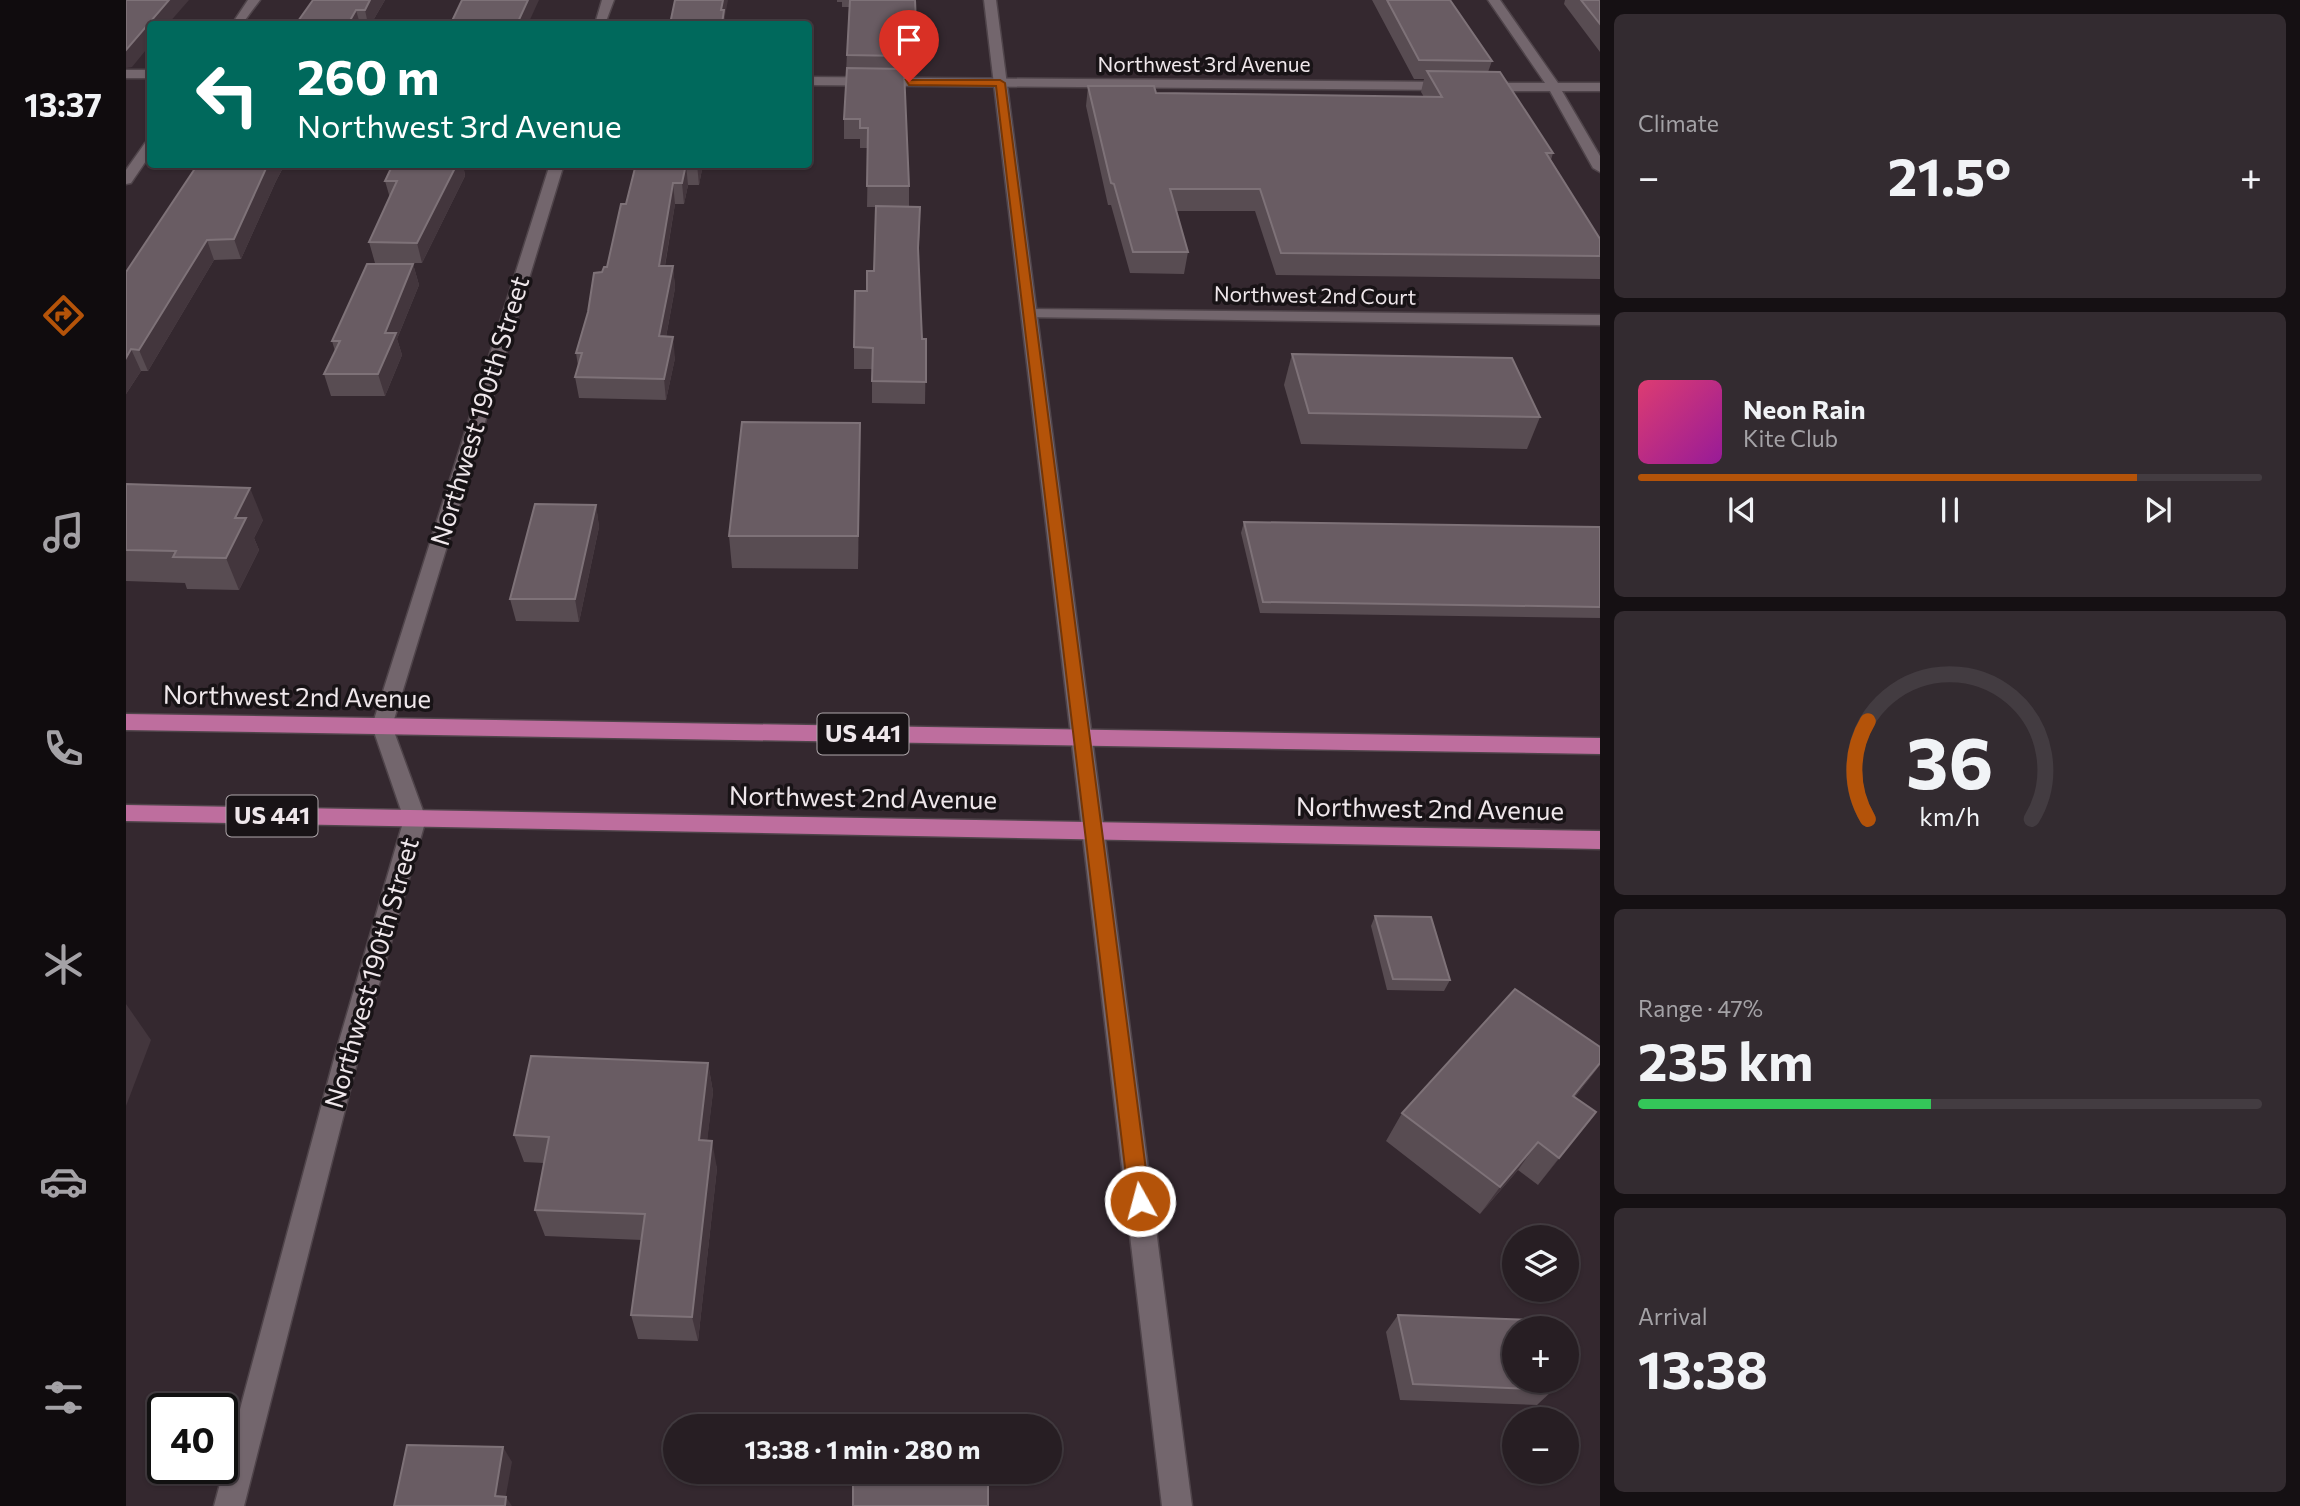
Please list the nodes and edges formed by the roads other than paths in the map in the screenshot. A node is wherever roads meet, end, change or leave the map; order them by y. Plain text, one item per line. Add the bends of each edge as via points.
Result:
1 (254, 0) edge
2 (608, 0) edge
3 (990, 0) edge
4 (1494, 0) edge
5 (239, 21) edge
6 (601, 21) edge
7 (126, 74) edge
8 (147, 74) edge
9 (812, 81) edge
10 (1000, 83) junction
11 (1554, 87) junction
12 (1600, 87) edge
13 (147, 150) edge
14 (556, 168) edge
15 (1600, 168) edge
16 (126, 180) edge
17 (1029, 314) junction
18 (1600, 320) edge
19 (126, 722) edge
20 (383, 726) junction
21 (1083, 739) junction
22 (1600, 746) edge
23 (126, 813) edge
24 (415, 819) junction
25 (1094, 831) junction
26 (1600, 840) edge
27 (229, 1506) edge
28 (1177, 1506) edge

1 - 5 street
2 - 6 street
3 - 10 street
4 - 11 street
7 - 8 street
9 - 10 street, Northwest 3rd Avenue
10 - 11 street, Northwest 3rd Avenue
10 - 17 street
11 - 12 street, Northwest 3rd Avenue
11 - 15 street
13 - 16 street
14 - 20 street, Northwest 190th Street
17 - 18 street, Northwest 2nd Court
17 - 21 street
19 - 20 main road, Northwest 2nd Avenue / US 441
20 - 21 main road, Northwest 2nd Avenue / US 441
20 - 24 street, Northwest 190th Street
21 - 22 main road, Northwest 2nd Avenue / US 441
21 - 25 street
23 - 24 main road, Northwest 2nd Avenue / US 441
24 - 25 main road, Northwest 2nd Avenue / US 441
24 - 27 street, Northwest 190th Street via 347,1055
25 - 26 main road, Northwest 2nd Avenue / US 441
25 - 28 street

